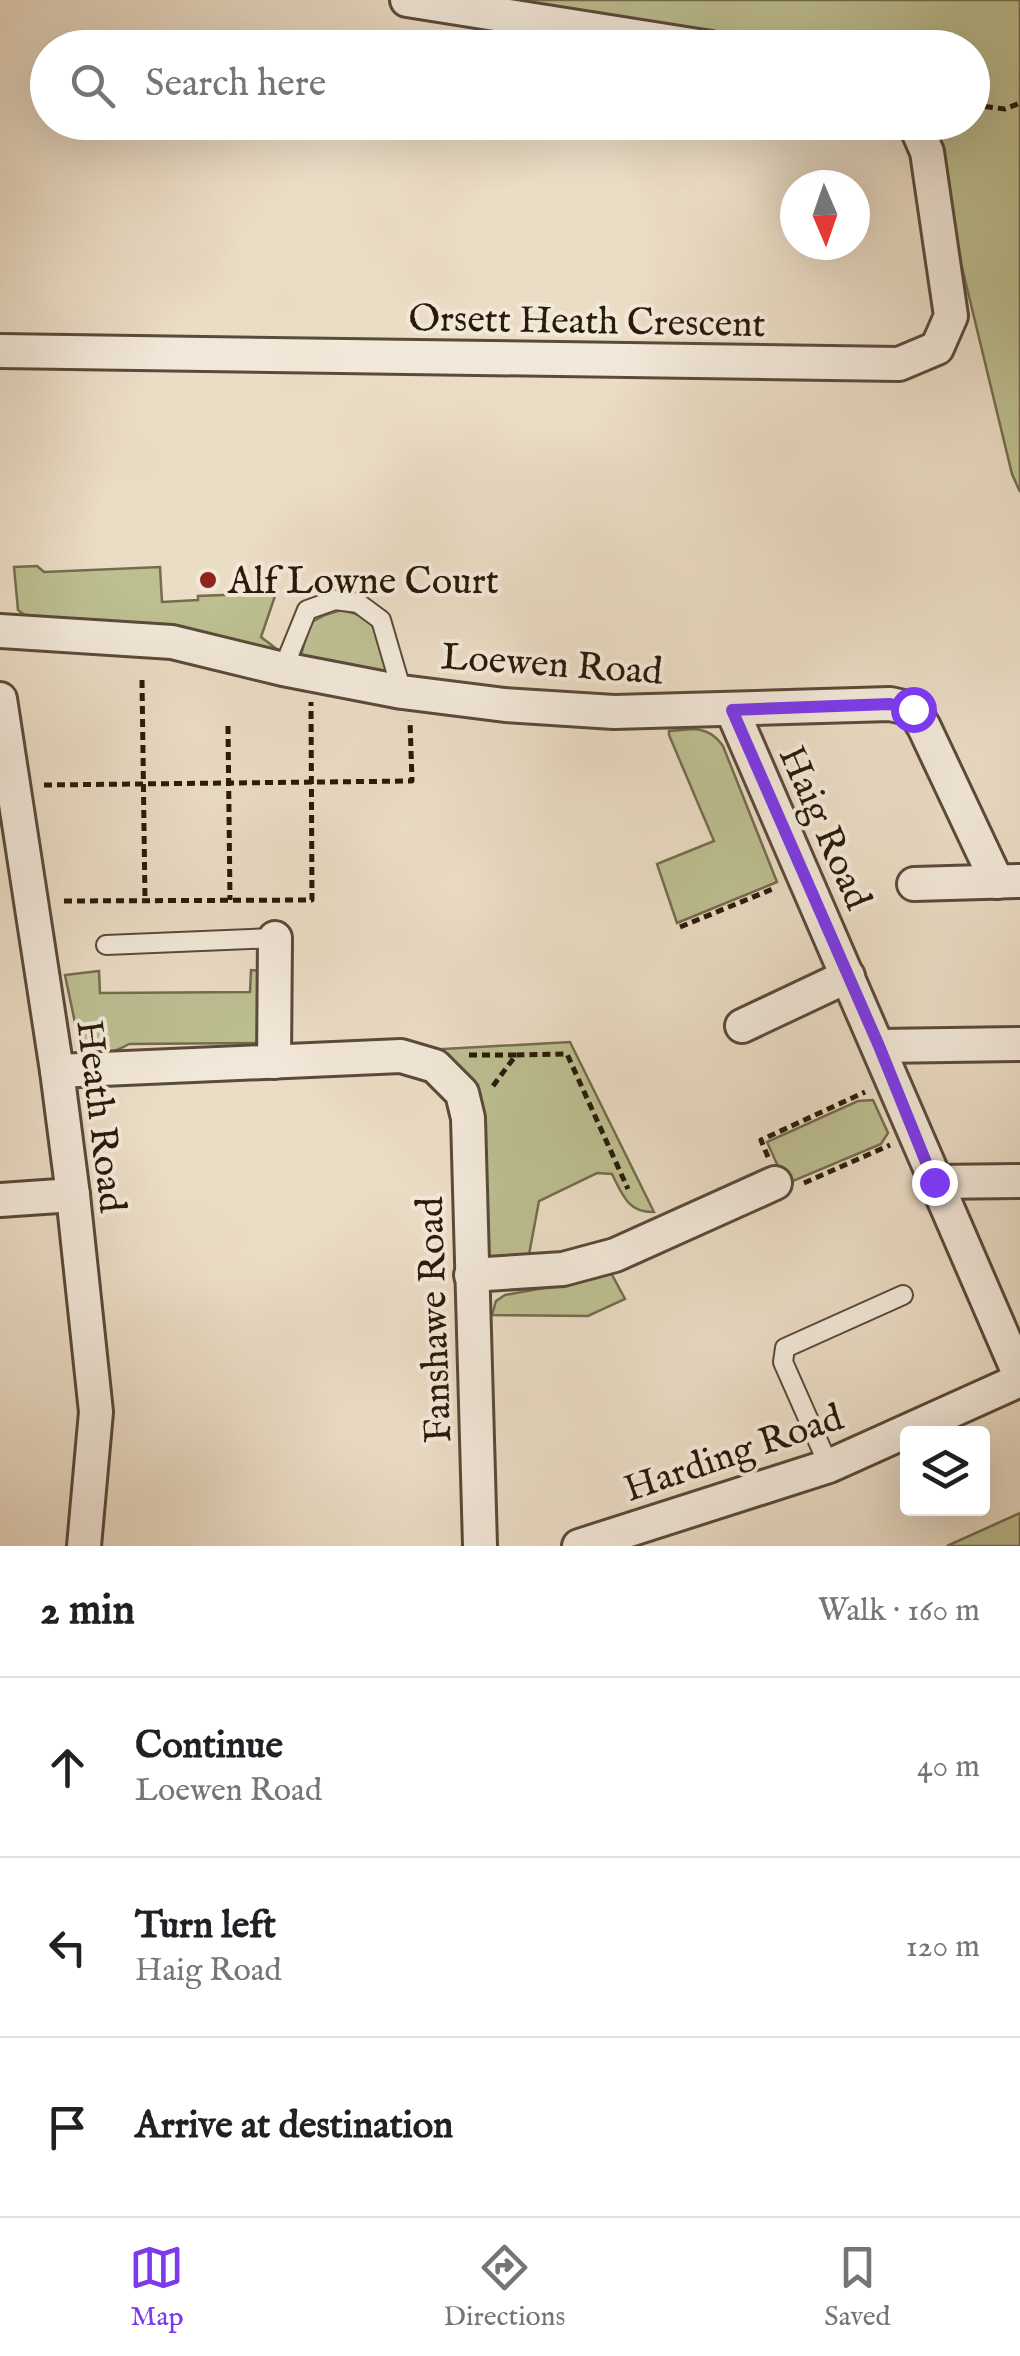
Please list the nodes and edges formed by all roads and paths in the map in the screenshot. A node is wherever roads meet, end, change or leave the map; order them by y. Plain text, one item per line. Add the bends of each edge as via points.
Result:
1 (407, 0) edge
2 (597, 30) edge
3 (1020, 103) edge
4 (990, 107) edge
5 (922, 140) edge
6 (0, 351) edge
7 (0, 631) edge
8 (297, 672) junction
9 (142, 680) dead end
10 (0, 699) edge
11 (406, 705) junction
12 (732, 710) junction
13 (228, 726) dead end
14 (310, 782) junction
15 (228, 783) junction
16 (142, 784) junction
17 (40, 786) dead end
18 (1008, 882) edge
19 (914, 884) dead end
20 (778, 886) dead end
21 (145, 900) junction
22 (230, 900) junction
23 (64, 901) dead end
24 (680, 928) dead end
25 (275, 938) joint
26 (106, 945) dead end
27 (848, 976) junction
28 (742, 1026) dead end
29 (1020, 1044) edge
30 (879, 1046) junction
31 (274, 1062) junction
32 (56, 1071) junction
33 (867, 1091) dead end
34 (475, 1093) junction
35 (893, 1144) dead end
36 (783, 1178) junction
37 (1020, 1181) edge
38 (934, 1182) junction
39 (628, 1188) dead end
40 (73, 1195) junction
41 (0, 1200) edge
42 (471, 1276) junction
43 (903, 1295) dead end
44 (1020, 1378) edge
45 (829, 1466) junction
46 (84, 1546) edge
47 (480, 1546) edge
48 (579, 1546) edge

1 - 2 street
3 - 4 path
5 - 6 street, Orsett Heath Crescent via 951,316 937,348 898,364
7 - 8 street, Loewen Road via 172,642
8 - 11 street, Loewen Road
8 - 11 lane via 307,610 336,600 358,603 381,620
8 - 14 path
9 - 16 path
10 - 32 street, Heath Road
11 - 12 street, Loewen Road
11 - 14 path via 412,781
12 - 18 street, Loewen Road via 890,704 913,709
12 - 27 street, Haig Road
13 - 15 path
14 - 15 path
14 - 22 path via 312,900
15 - 16 path
15 - 22 path
16 - 17 path
16 - 21 path
18 - 19 street, Loewen Road
20 - 24 path
21 - 22 path
21 - 23 path
25 - 26 lane
25 - 31 street
27 - 28 street
27 - 30 street, Haig Road
29 - 30 street
30 - 38 street, Haig Road
31 - 32 street
31 - 34 street via 401,1056 435,1066
32 - 40 street, Heath Road
33 - 36 path via 761,1140
34 - 39 path via 516,1055 567,1054
34 - 42 street, Fanshawe Road via 468,1118
35 - 36 path
36 - 42 street via 615,1255 564,1269
37 - 38 street
38 - 44 street, Haig Road
40 - 41 street
40 - 46 street, Heath Road via 96,1412
42 - 47 street, Fanshawe Road
43 - 45 lane via 785,1348 783,1362
44 - 45 street, Harding Road
45 - 48 street, Harding Road

